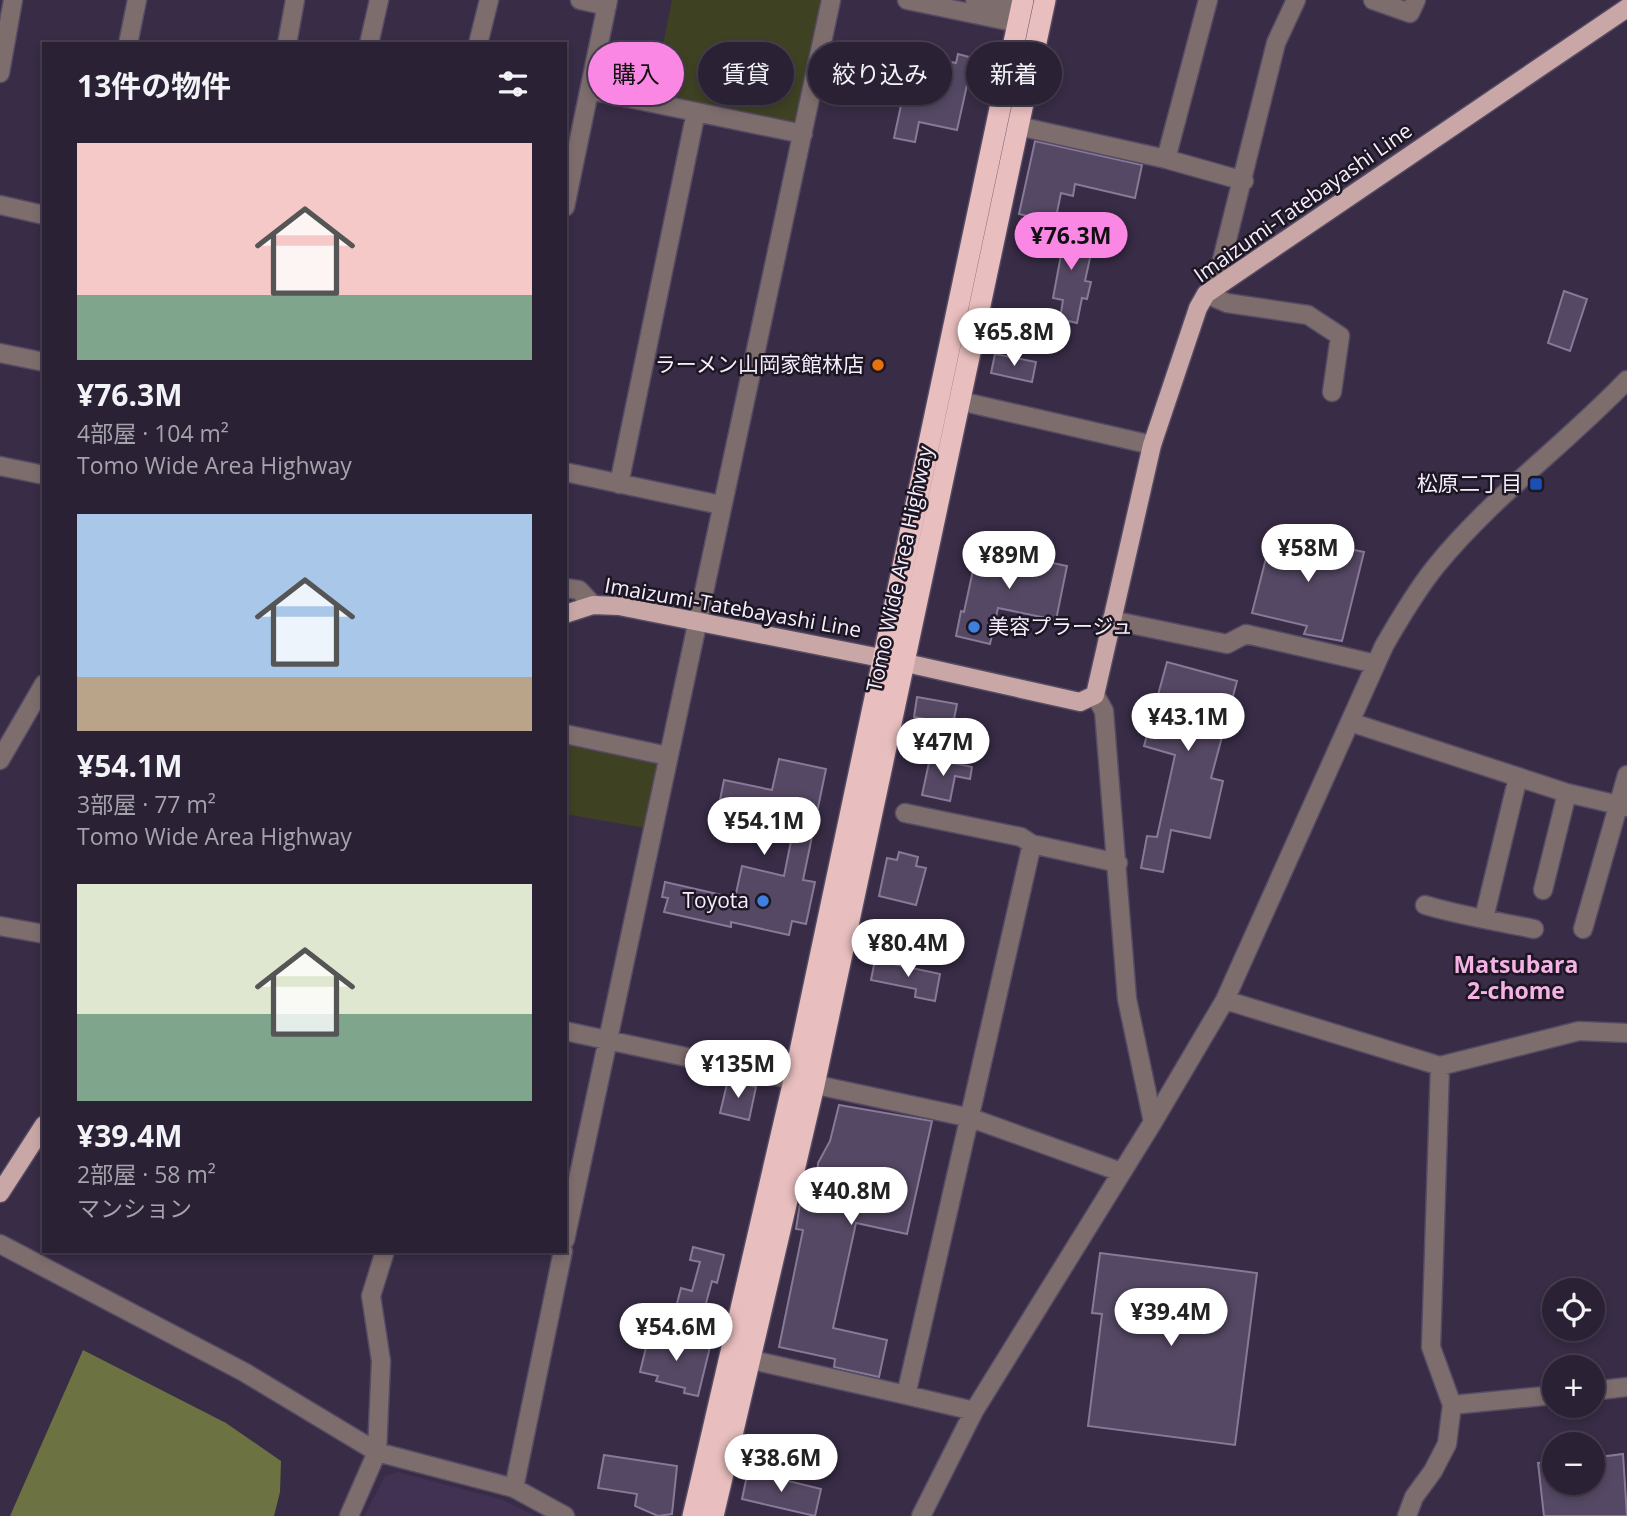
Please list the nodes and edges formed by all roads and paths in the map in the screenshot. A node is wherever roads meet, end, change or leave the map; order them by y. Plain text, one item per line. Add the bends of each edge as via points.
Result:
1 (13, 0) edge
2 (137, 0) edge
3 (295, 0) edge
4 (379, 0) edge
5 (489, 0) edge
6 (580, 0) edge
7 (831, 0) edge
8 (906, 0) edge
9 (975, 0) edge
10 (1045, 0) edge
11 (1208, 0) edge
12 (1296, 0) edge
13 (1373, 0) edge
14 (1416, 0) edge
15 (607, 3) edge
16 (1021, 8) edge
17 (1627, 8) edge
18 (128, 42) edge
19 (287, 42) edge
20 (369, 42) edge
21 (478, 42) edge
22 (599, 42) edge
23 (0, 73) edge
24 (588, 99) edge
25 (662, 105) edge
26 (696, 112) junction
27 (1018, 126) junction
28 (803, 134) junction
29 (1166, 159) junction
30 (1244, 181) junction
31 (567, 198) edge
32 (0, 205) edge
33 (42, 215) edge
34 (1211, 291) junction
35 (0, 353) edge
36 (42, 362) edge
37 (1627, 380) edge
38 (1332, 392) dead end
39 (960, 401) junction
40 (1152, 445) junction
41 (0, 466) edge
42 (567, 472) edge
43 (42, 475) edge
44 (619, 484) junction
45 (721, 505) junction
46 (567, 587) edge
47 (593, 605) junction
48 (567, 613) edge
49 (1111, 620) junction
50 (700, 621) junction
51 (883, 659) junction
52 (906, 663) junction
53 (1376, 664) junction
54 (42, 687) edge
55 (1094, 695) junction
56 (1350, 722) junction
57 (567, 734) edge
58 (668, 756) junction
59 (0, 760) edge
60 (1627, 775) edge
61 (1518, 777) junction
62 (1567, 793) junction
63 (1623, 806) edge
64 (905, 813) dead end
65 (1032, 845) junction
66 (1118, 863) junction
67 (1543, 890) dead end
68 (1425, 905) dead end
69 (1484, 918) junction
70 (0, 926) edge
71 (1534, 929) dead end
72 (1583, 929) dead end
73 (42, 934) edge
74 (1225, 1000) junction
75 (567, 1031) edge
76 (1627, 1033) edge
77 (607, 1040) junction
78 (1440, 1066) junction
79 (804, 1082) junction
80 (971, 1118) junction
81 (1153, 1122) junction
82 (42, 1128) edge
83 (1121, 1172) junction
84 (0, 1193) edge
85 (567, 1230) edge
86 (0, 1244) edge
87 (384, 1253) edge
88 (563, 1253) edge
89 (742, 1358) junction
90 (1627, 1387) edge
91 (1605, 1390) edge
92 (906, 1395) junction
93 (1542, 1396) edge
94 (1452, 1405) junction
95 (974, 1411) junction
96 (377, 1452) junction
97 (514, 1488) junction
98 (349, 1516) edge
99 (565, 1516) edge
100 (693, 1516) edge
101 (713, 1516) edge
102 (921, 1516) edge
103 (1407, 1516) edge

1 - 23 street
2 - 18 street
3 - 19 street
4 - 20 street
5 - 21 street
6 - 15 street
7 - 28 street
8 - 16 street via 1008,21
9 - 16 street
10 - 27 highway, Tomo Wide Area Highway
11 - 29 street
12 - 30 street via 1276,43
13 - 14 street via 1410,13
15 - 22 street
16 - 51 highway, Tomo Wide Area Highway
17 - 34 main road, Imaizumi-Tatebayashi Line
24 - 31 street
25 - 26 street
26 - 28 street
26 - 44 street
27 - 29 street
27 - 39 highway, Tomo Wide Area Highway
28 - 45 street
29 - 30 street
30 - 34 street
32 - 33 street
34 - 38 street via 1227,303 1308,315 1340,336
34 - 40 main road, Imaizumi-Tatebayashi Line via 1198,308
35 - 36 street
37 - 53 street via 1486,512 1437,565 1408,605
39 - 40 street
39 - 52 highway, Tomo Wide Area Highway
40 - 49 main road, Imaizumi-Tatebayashi Line
41 - 43 street
42 - 44 street
44 - 45 street
45 - 50 street
46 - 47 street via 579,590
47 - 48 main road, Imaizumi-Tatebayashi Line
47 - 50 main road, Imaizumi-Tatebayashi Line
49 - 53 street via 1227,644 1246,634
49 - 55 main road, Imaizumi-Tatebayashi Line
50 - 51 main road, Imaizumi-Tatebayashi Line
50 - 58 street
51 - 52 main road, Imaizumi-Tatebayashi Line
51 - 79 highway, Tomo Wide Area Highway
52 - 55 main road, Imaizumi-Tatebayashi Line via 1080,702
52 - 79 highway, Tomo Wide Area Highway
53 - 56 street
54 - 59 street
55 - 66 street via 1104,711
56 - 61 street
56 - 74 street
57 - 58 street
58 - 77 street
60 - 63 street
61 - 62 street
61 - 69 street
62 - 63 street
62 - 67 street
63 - 72 street
64 - 65 street via 1021,836
65 - 66 street
65 - 80 street
66 - 81 street via 1127,999
68 - 69 street
69 - 71 street
70 - 73 street
74 - 78 street
74 - 81 street
75 - 77 street
76 - 78 street via 1579,1031
77 - 79 street
77 - 85 street
78 - 94 street via 1431,1347
79 - 80 street
79 - 89 highway, Tomo Wide Area Highway
80 - 83 street
80 - 92 street
81 - 83 street
82 - 84 main road
83 - 95 street
86 - 96 street via 244,1372
87 - 96 street via 371,1296 381,1361
88 - 97 street
89 - 92 street
89 - 100 highway, Tomo Wide Area Highway
89 - 101 highway, Tomo Wide Area Highway
90 - 91 street
92 - 95 street
93 - 94 street
94 - 103 street via 1447,1444
95 - 102 street
96 - 97 street
96 - 98 street
97 - 99 street

